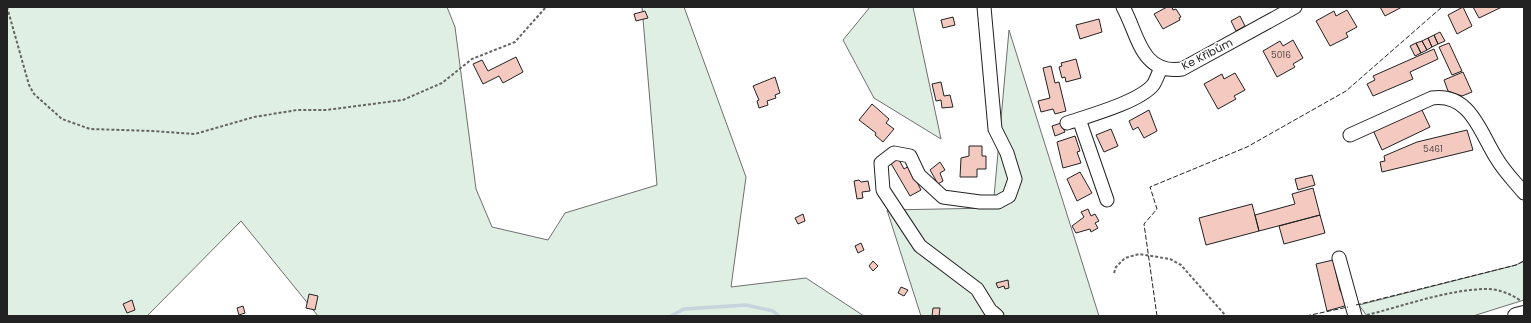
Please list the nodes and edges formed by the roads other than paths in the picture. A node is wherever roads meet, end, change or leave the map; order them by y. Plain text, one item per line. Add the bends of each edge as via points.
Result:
1 (984, 7) edge
2 (1295, 7) edge
3 (1126, 8) edge
4 (1161, 68) junction
5 (1079, 119) junction
6 (1067, 123) dead end
7 (1350, 135) dead end
8 (1524, 193) edge
9 (1107, 200) dead end
10 (1339, 258) dead end
11 (1524, 314) edge
12 (996, 316) edge
13 (1355, 316) edge
14 (1516, 316) edge

1 - 12 street via 995,129 1007,153 1015,179 1009,196 998,202 943,196 919,175 910,156 894,153 881,162 883,190 920,246 977,289
2 - 4 street, Ke Křibům via 1182,69
3 - 4 street via 1141,50
4 - 5 street via 1153,85 1146,91
5 - 6 street
5 - 9 street
7 - 8 street via 1432,98 1444,96 1454,99 1471,114 1497,160
10 - 13 street
11 - 14 main road

